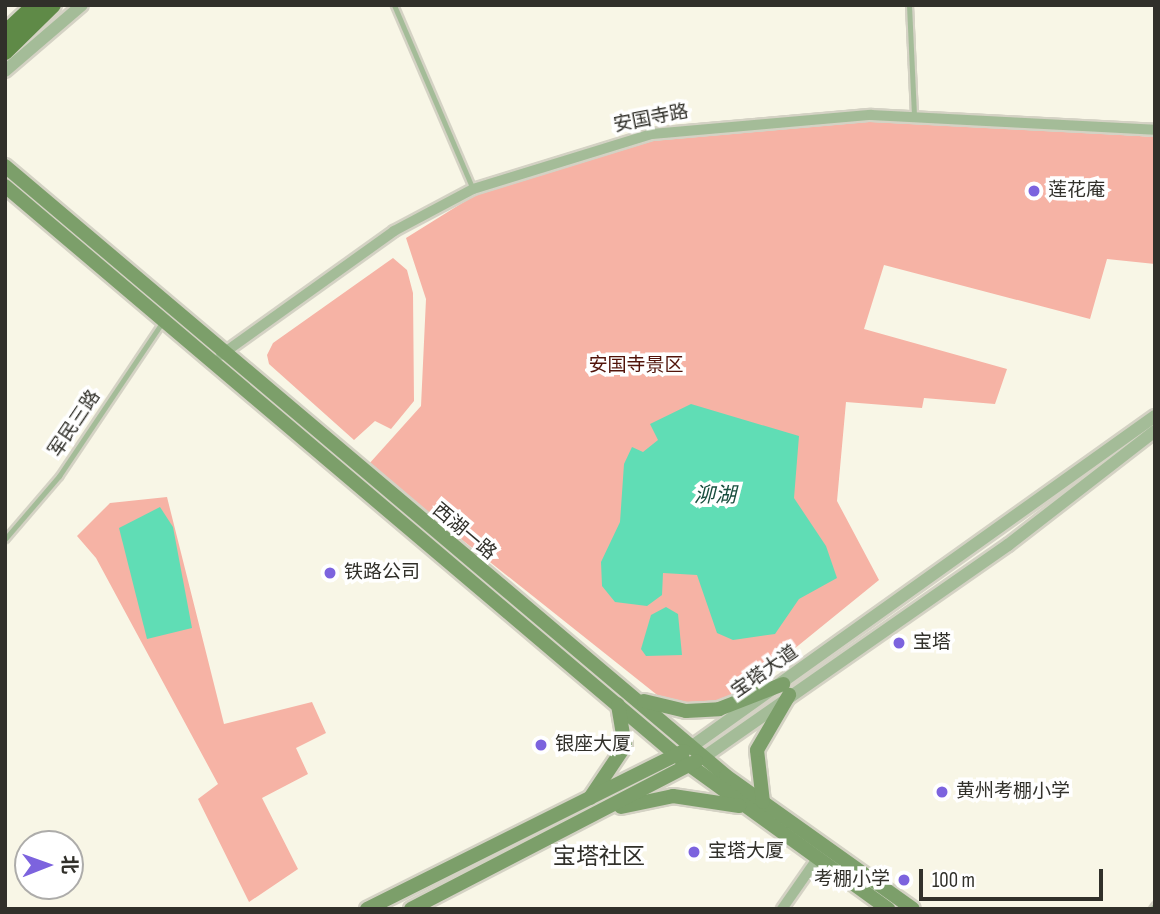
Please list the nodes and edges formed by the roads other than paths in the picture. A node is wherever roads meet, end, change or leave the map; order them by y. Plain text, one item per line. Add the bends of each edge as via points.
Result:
1 (35, 5) edge
2 (53, 5) edge
3 (82, 5) edge
4 (394, 5) edge
5 (909, 5) edge
6 (5, 33) edge
7 (5, 52) edge
8 (5, 71) edge
9 (914, 116) junction
10 (1155, 130) edge
11 (5, 166) edge
12 (5, 186) edge
13 (473, 189) junction
14 (163, 321) junction
15 (217, 358) junction
16 (1155, 416) edge
17 (1155, 431) edge
18 (5, 539) edge
19 (786, 689) junction
20 (624, 699) junction
21 (691, 747) junction
22 (677, 755) junction
23 (704, 757) junction
24 (689, 765) junction
25 (763, 802) junction
26 (750, 809) junction
27 (587, 810) junction
28 (817, 859) junction
29 (367, 909) edge
30 (411, 909) edge
31 (782, 909) edge
32 (888, 909) edge
33 (913, 909) edge

1 - 6 main road
2 - 7 main road
3 - 8 street
4 - 13 lane
5 - 9 lane
9 - 10 street, 安国寺路
9 - 13 street, 安国寺路 via 760,120 652,134
11 - 15 main road, 西湖一路
12 - 14 main road, 西湖一路
13 - 15 street, 安国寺路 via 394,231
14 - 15 main road, 西湖一路
14 - 18 lane, 军民三路 via 59,476
15 - 20 main road, 西湖一路
16 - 19 street, 宝塔大道
17 - 19 street, 宝塔大道 via 1008,545
19 - 20 main road via 719,709 659,708
19 - 21 street, 宝塔大道
19 - 23 street, 宝塔大道
19 - 25 main road via 757,750
20 - 21 main road, 西湖一路
20 - 22 main road, 西湖一路
20 - 27 main road via 625,746
21 - 22 main road, 宝塔大道
21 - 23 main road, 西湖一路
22 - 24 main road, 西湖一路
22 - 27 main road, 宝塔大道
23 - 24 main road, 宝塔大道
23 - 25 main road, 西湖一路
24 - 26 main road, 西湖一路
24 - 27 main road, 宝塔大道
25 - 33 main road, 西湖一路
26 - 27 main road via 673,796
26 - 28 main road, 西湖一路
27 - 29 main road, 宝塔大道
27 - 30 main road, 宝塔大道
28 - 31 street
28 - 32 main road, 西湖一路

